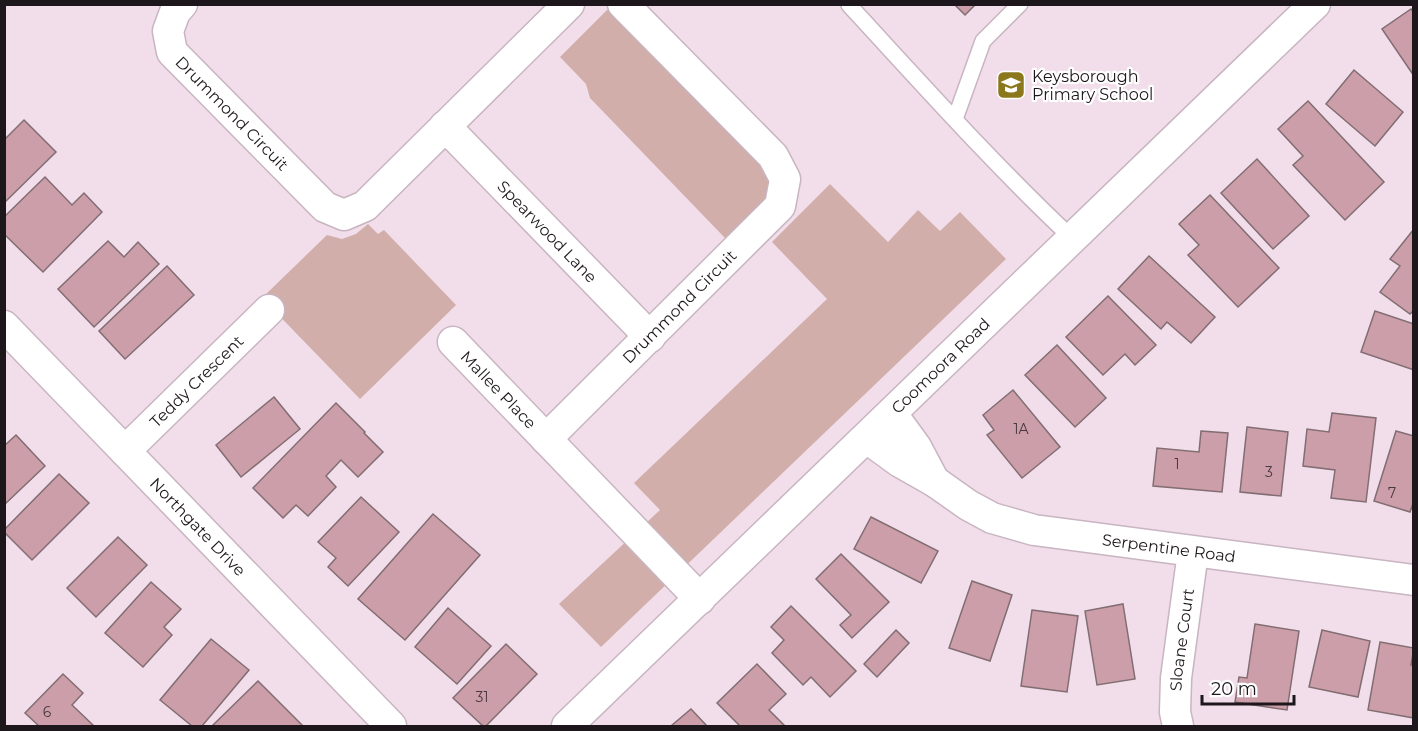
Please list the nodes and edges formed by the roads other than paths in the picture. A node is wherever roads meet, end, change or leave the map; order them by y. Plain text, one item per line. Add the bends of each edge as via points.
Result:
1 (182, 4) edge
2 (569, 4) edge
3 (623, 4) edge
4 (1020, 4) edge
5 (1315, 4) edge
6 (849, 5) edge
7 (955, 118) junction
8 (445, 126) junction
9 (1073, 239) junction
10 (269, 310) dead end
11 (4, 326) edge
12 (650, 337) junction
13 (453, 342) dead end
14 (892, 414) junction
15 (867, 438) junction
16 (546, 439) junction
17 (125, 451) junction
18 (935, 482) junction
19 (1193, 552) junction
20 (1413, 580) edge
21 (700, 599) junction
22 (391, 726) edge
23 (567, 726) edge
24 (1178, 726) edge

1 - 8 street, Drummond Circuit via 168,31 172,52 325,207 344,215 365,206
2 - 8 street, Drummond Circuit
3 - 12 street, Drummond Circuit via 773,156 785,179 780,206
4 - 7 lane via 983,41
5 - 9 street, Coomoora Road
6 - 7 lane
7 - 9 lane
8 - 12 street, Spearwood Lane
9 - 14 street, Coomoora Road
10 - 17 street, Teddy Crescent
11 - 17 street, Northgate Drive
12 - 16 street, Drummond Circuit
13 - 16 street, Mallee Place
14 - 15 street, Coomoora Road
14 - 18 street, Serpentine Road
15 - 18 street, Serpentine Road
15 - 21 street, Coomoora Road
16 - 21 street
17 - 22 street, Northgate Drive
18 - 19 street, Serpentine Road via 992,518 1034,530
19 - 20 street, Serpentine Road
19 - 24 street, Sloane Court via 1176,678
21 - 23 street, Coomoora Road

